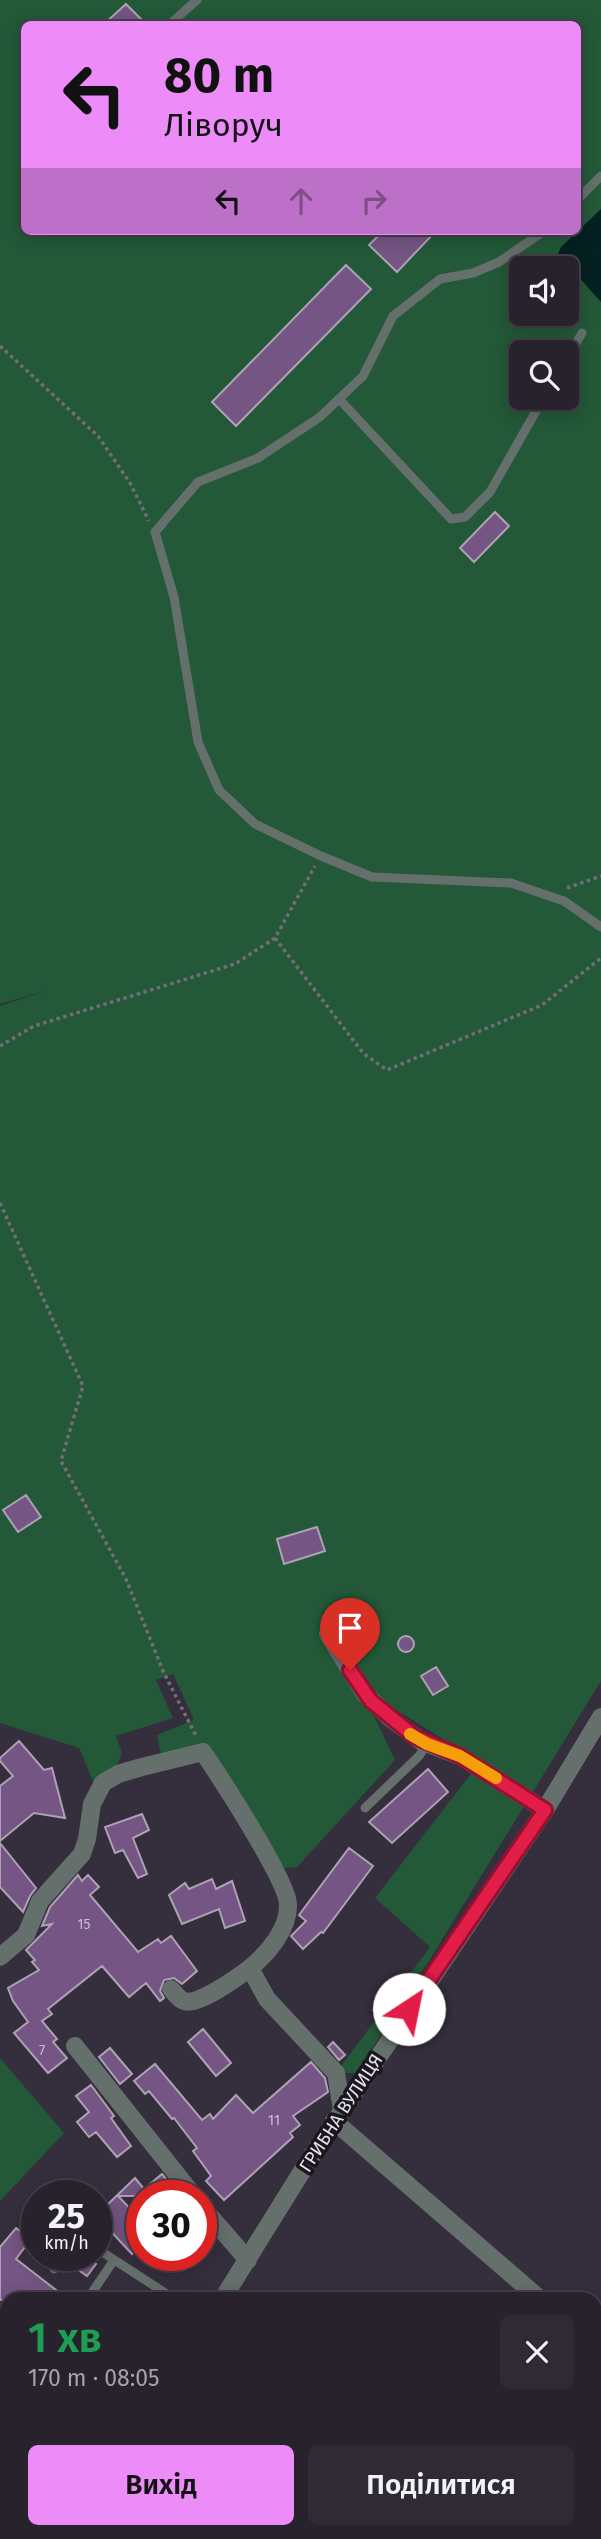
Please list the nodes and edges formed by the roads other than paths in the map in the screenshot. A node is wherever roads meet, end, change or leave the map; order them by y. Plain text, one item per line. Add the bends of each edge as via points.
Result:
1 (197, 0) edge
2 (173, 21) edge
3 (601, 176) edge
4 (581, 196) edge
5 (538, 235) edge
6 (582, 333) dead end
7 (578, 340) edge
8 (339, 399) junction
9 (537, 410) edge
10 (601, 927) edge
11 (328, 1634) dead end
12 (598, 1730) edge
13 (427, 1744) junction
14 (365, 1808) dead end
15 (545, 1810) junction
16 (0, 1957) edge
17 (250, 1968) junction
18 (172, 1989) dead end
19 (75, 2046) dead end
20 (337, 2073) junction
21 (366, 2074) junction
22 (338, 2115) junction
23 (181, 2180) edge
24 (217, 2224) edge
25 (114, 2260) joint
26 (248, 2260) junction
27 (92, 2292) edge
28 (164, 2292) edge
29 (227, 2292) edge
30 (532, 2292) edge

1 - 2 lane
3 - 4 lane
5 - 8 lane via 499,262 440,279 393,316 363,376
6 - 7 lane
8 - 9 lane via 451,519 465,517 490,492
8 - 10 lane via 258,458 198,482 155,532 174,597 198,742 219,790 255,824 373,877 511,883 564,901
11 - 13 street via 371,1701
12 - 15 street, ГРИБНА ВУЛИЦЯ
13 - 14 lane
13 - 15 street via 460,1756
15 - 21 street, ГРИБНА ВУЛИЦЯ
16 - 17 street via 26,1935 40,1901 82,1854 92,1804 103,1783 118,1774 203,1752 287,1897 283,1926
17 - 18 street via 191,2002 183,2001
17 - 20 street via 267,1999
19 - 23 street
20 - 21 street
20 - 22 street
21 - 22 street, ГРИБНА ВУЛИЦЯ
22 - 26 street, ГРИБНА ВУЛИЦЯ
22 - 30 street
24 - 26 street
25 - 27 lane
25 - 28 lane
26 - 29 street, ГРИБНА ВУЛИЦЯ

